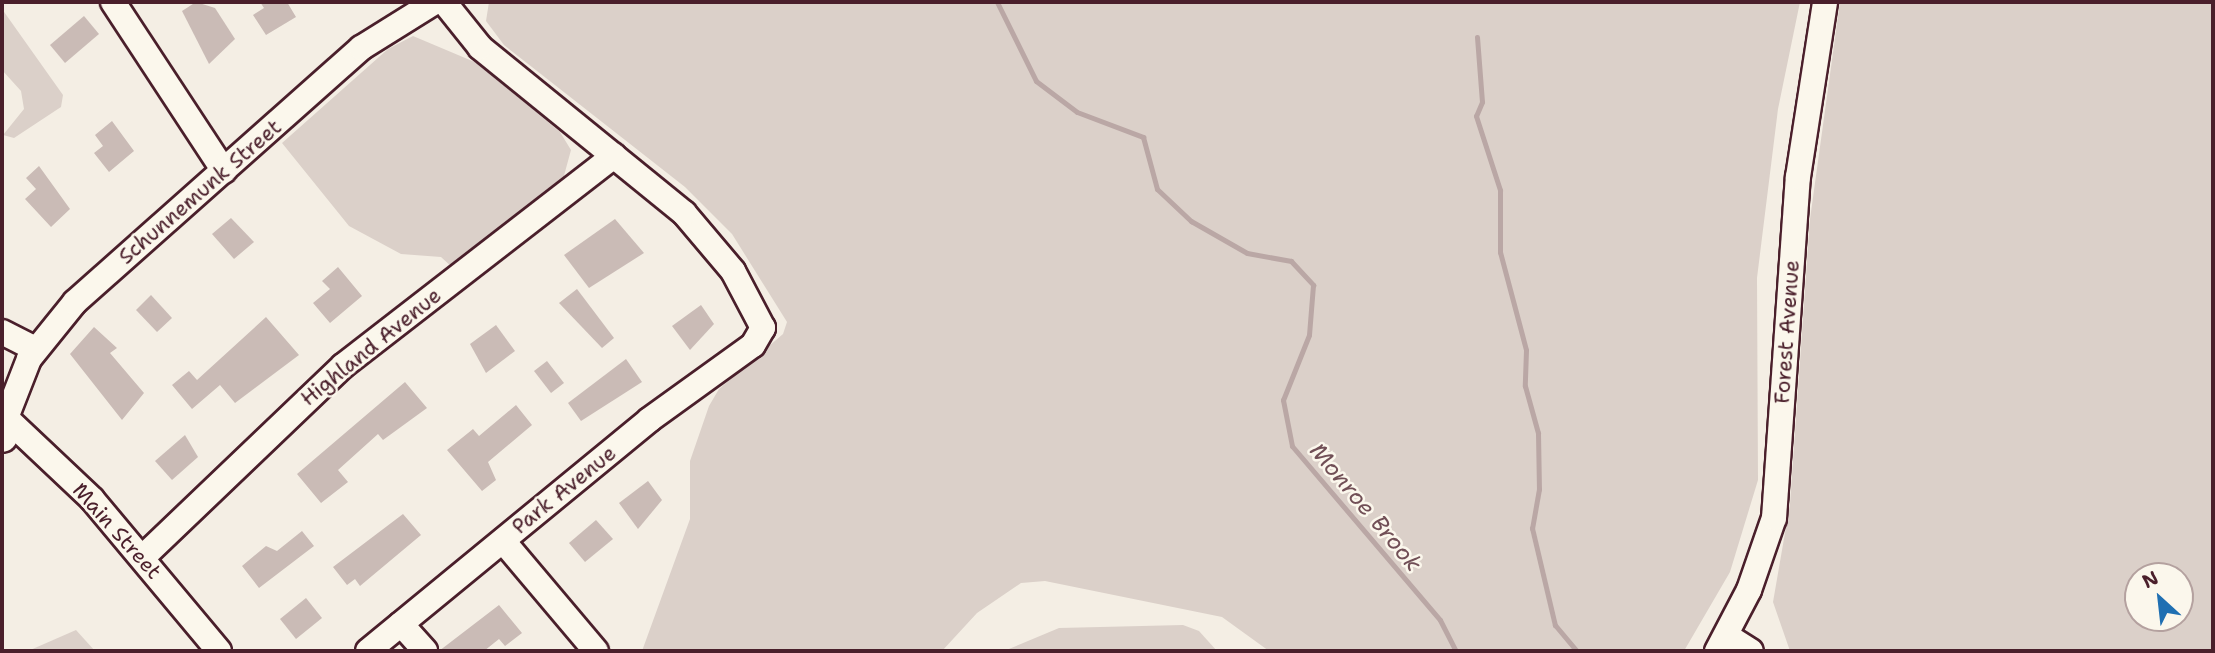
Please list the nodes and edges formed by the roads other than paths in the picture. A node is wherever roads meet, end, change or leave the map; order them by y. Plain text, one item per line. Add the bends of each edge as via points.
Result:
1 (113, 2) edge
2 (435, 2) edge
3 (444, 2) edge
4 (1825, 2) edge
5 (614, 156) junction
6 (224, 171) junction
7 (2, 332) edge
8 (35, 349) junction
9 (3, 423) edge
10 (503, 541) junction
11 (143, 557) junction
12 (401, 624) junction
13 (1722, 643) edge
14 (219, 651) edge
15 (368, 651) edge
16 (425, 651) edge
17 (596, 651) edge
18 (1751, 651) edge

1 - 6 street
2 - 6 street, Schunnemunk Street via 361,48
3 - 5 street via 480,47
4 - 13 street, Forest Avenue via 1798,177 1774,518
5 - 10 street, Park Avenue via 660,189 717,250 753,299 761,334
5 - 11 street, Highland Avenue via 343,366
6 - 8 street, Schunnemunk Street via 75,302
7 - 8 street
8 - 9 street, Schunnemunk Street
9 - 11 street, Main Street
10 - 12 street, Park Avenue
10 - 17 street
11 - 14 street, Main Street
12 - 15 street, Park Avenue
12 - 16 street
13 - 18 street

